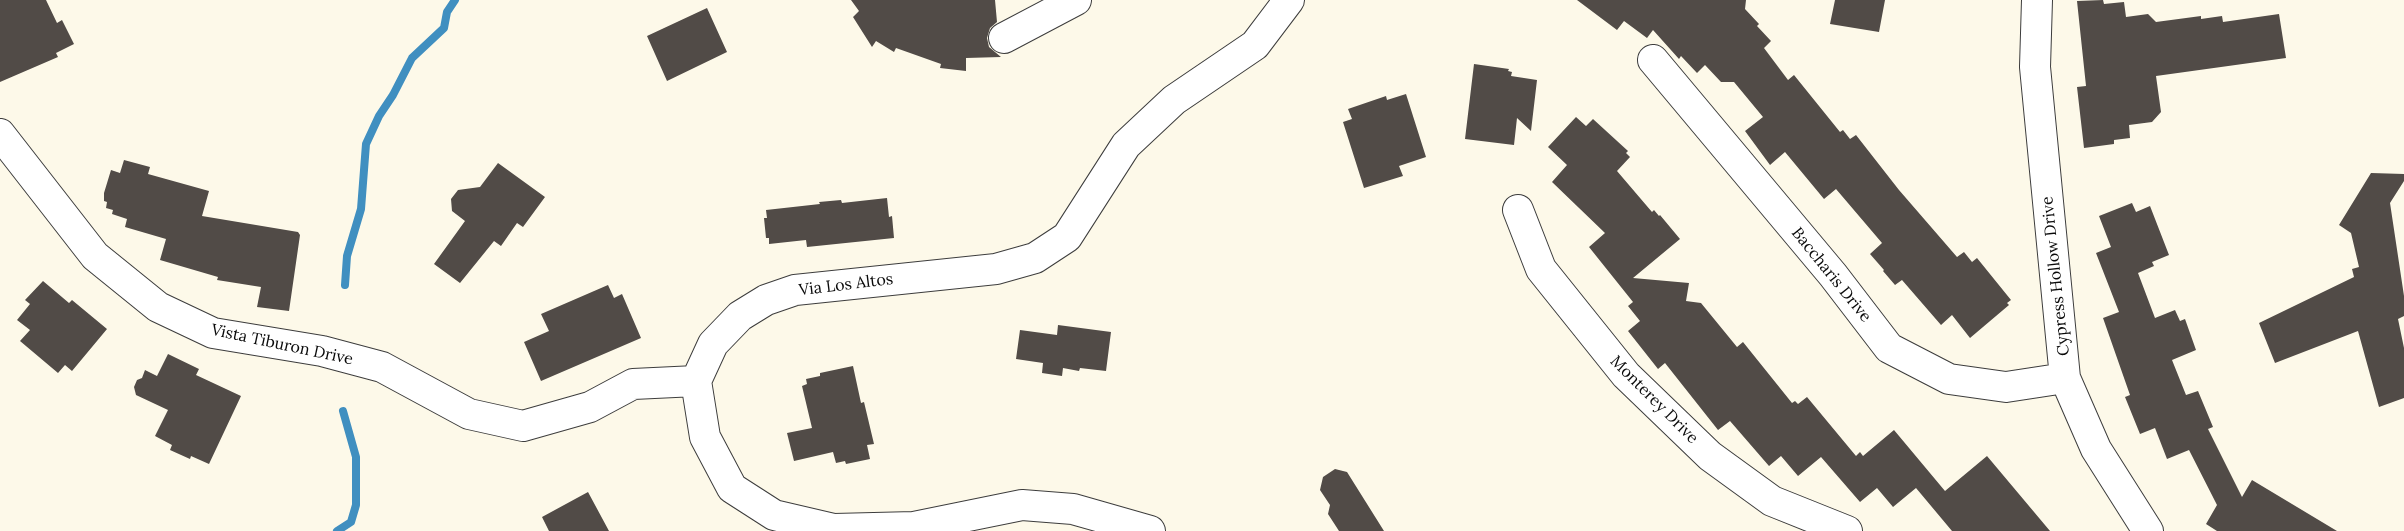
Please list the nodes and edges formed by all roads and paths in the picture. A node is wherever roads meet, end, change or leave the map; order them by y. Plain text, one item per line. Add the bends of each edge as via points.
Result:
1 (1076, 0) edge
2 (1289, 0) edge
3 (2037, 0) edge
4 (1004, 38) dead end
5 (1653, 60) dead end
6 (0, 134) edge
7 (1518, 210) dead end
8 (2065, 378) junction
9 (696, 381) junction
10 (1809, 524) edge
11 (1149, 531) edge
12 (1847, 531) edge
13 (2148, 531) edge

1 - 4 street
2 - 9 street, Via Los Altos via 1255,45 1174,100 1126,145 1067,237 1035,258 996,269 795,290 766,300 740,316 713,344
3 - 8 street, Cypress Hollow Drive via 2035,67
5 - 8 street, Baccharis Drive via 1890,348 1949,379 2006,387
6 - 9 street, Vista Tiburon Drive via 95,256 158,307 213,333 322,351 382,367 469,414 523,426 590,407 633,384
7 - 10 street, Monterey Drive via 1541,269 1626,375 1710,456
8 - 13 street, Cypress Hollow Drive via 2096,449
9 - 11 street via 705,437 732,488 774,515 834,529 914,527 1022,505 1073,509
10 - 12 street, Monterey Drive

